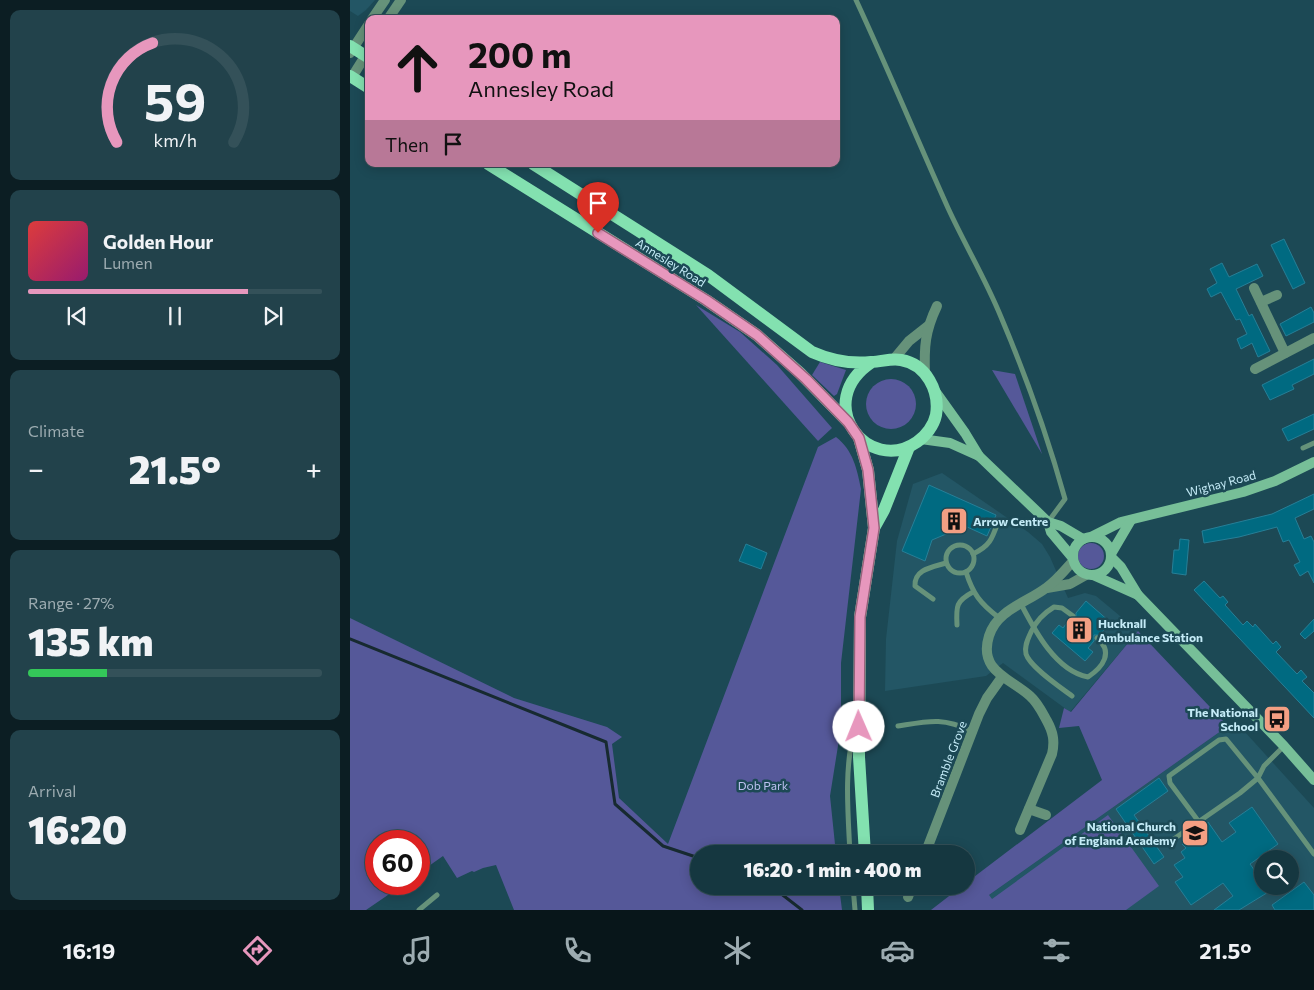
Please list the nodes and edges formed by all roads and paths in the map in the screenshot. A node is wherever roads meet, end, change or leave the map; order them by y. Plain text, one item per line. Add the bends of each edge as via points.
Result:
1 (385, 0) edge
2 (401, 0) edge
3 (856, 0) edge
4 (375, 15) edge
5 (391, 15) edge
6 (365, 30) edge
7 (351, 49) edge
8 (365, 54) edge
9 (365, 59) edge
10 (351, 77) edge
11 (365, 86) edge
12 (493, 167) edge
13 (538, 167) edge
14 (1254, 288) dead end
15 (1277, 295) dead end
16 (1261, 302) junction
17 (937, 306) dead end
18 (928, 326) junction
19 (1314, 338) edge
20 (1285, 353) junction
21 (894, 359) junction
22 (872, 362) junction
23 (1255, 368) dead end
24 (925, 374) junction
25 (935, 391) junction
26 (848, 422) junction
27 (859, 438) junction
28 (921, 439) junction
29 (1314, 442) edge
30 (909, 447) junction
31 (1303, 448) dead end
32 (979, 456) junction
33 (1314, 462) edge
34 (1132, 520) junction
35 (998, 522) dead end
36 (1048, 522) junction
37 (874, 528) junction
38 (1087, 538) junction
39 (973, 554) junction
40 (1111, 556) junction
41 (1073, 559) junction
42 (946, 562) junction
43 (966, 572) junction
44 (1090, 575) junction
45 (1047, 588) junction
46 (973, 592) junction
47 (1138, 595) junction
48 (933, 599) dead end
49 (1021, 604) junction
50 (1073, 616) dead end
51 (998, 618) junction
52 (957, 625) dead end
53 (1033, 628) junction
54 (1097, 638) dead end
55 (1002, 677) junction
56 (1072, 696) dead end
57 (858, 712) junction
58 (898, 726) dead end
59 (972, 731) junction
60 (1284, 746) junction
61 (1258, 778) junction
62 (1314, 780) edge
63 (1029, 809) junction
64 (1046, 815) dead end
65 (1199, 822) junction
66 (1020, 830) dead end
67 (1168, 842) dead end
68 (850, 845) edge
69 (864, 845) edge
70 (928, 845) edge
71 (1314, 854) edge
72 (437, 895) dead end
73 (854, 895) edge
74 (867, 895) edge
75 (419, 910) edge
76 (855, 910) edge
77 (868, 910) edge

1 - 4 street
2 - 5 street
3 - 36 lane via 948,208 1001,317 1032,398 1065,499
6 - 7 street
7 - 8 main road
9 - 10 street
10 - 11 main road
12 - 26 main road, Annesley Road via 757,335
13 - 22 main road, Annesley Road via 708,275 812,352 847,362
14 - 16 street
15 - 16 street
16 - 20 street
17 - 18 street
18 - 21 street via 908,341
18 - 24 street via 924,343
19 - 20 street
20 - 23 street
21 - 22 main road
21 - 24 main road via 917,366
22 - 26 main road via 851,381 845,401
24 - 25 main road
25 - 28 main road via 935,417
25 - 32 main road
26 - 27 main road
27 - 30 main road via 883,450
27 - 37 main road via 868,470
28 - 30 main road
28 - 32 main road via 950,444
29 - 31 lane
30 - 37 main road
32 - 36 main road
33 - 34 main road, Wighay Road via 1243,492
34 - 38 main road, Wighay Road
34 - 40 main road
35 - 39 lane via 991,542
36 - 38 main road
36 - 41 main road via 1051,532
37 - 57 main road via 860,617
38 - 40 main road via 1104,542
38 - 41 main road via 1075,547
39 - 42 lane via 968,547 955,546 946,554
39 - 43 lane via 974,562
40 - 44 main road via 1106,570
40 - 47 main road
41 - 44 main road via 1080,571
41 - 45 street
42 - 43 lane via 954,572
42 - 48 lane via 924,570 915,579 915,586
43 - 46 lane
44 - 45 street via 1070,584
44 - 47 main road
45 - 49 street
46 - 51 lane
46 - 52 lane via 961,598 956,607
47 - 60 main road
49 - 51 street
49 - 53 lane
50 - 53 lane via 1062,608 1054,607 1044,613
51 - 55 street via 989,636 987,650 990,662
53 - 54 lane via 1046,648 1077,675 1088,677 1105,659 1104,644
53 - 56 lane via 1025,644 1026,655
55 - 59 street, Bramble Grove via 987,698
55 - 63 street via 1032,697 1052,731 1052,754
57 - 68 lane via 850,745 847,784
57 - 69 main road
58 - 59 lane via 948,721
59 - 70 street, Bramble Grove
60 - 61 lane via 1264,766
60 - 62 main road
61 - 65 lane
61 - 65 lane via 1226,739 1219,740 1170,776 1170,783
61 - 71 lane
63 - 64 street
63 - 66 street
65 - 67 lane
72 - 75 lane
73 - 76 lane
74 - 77 main road

